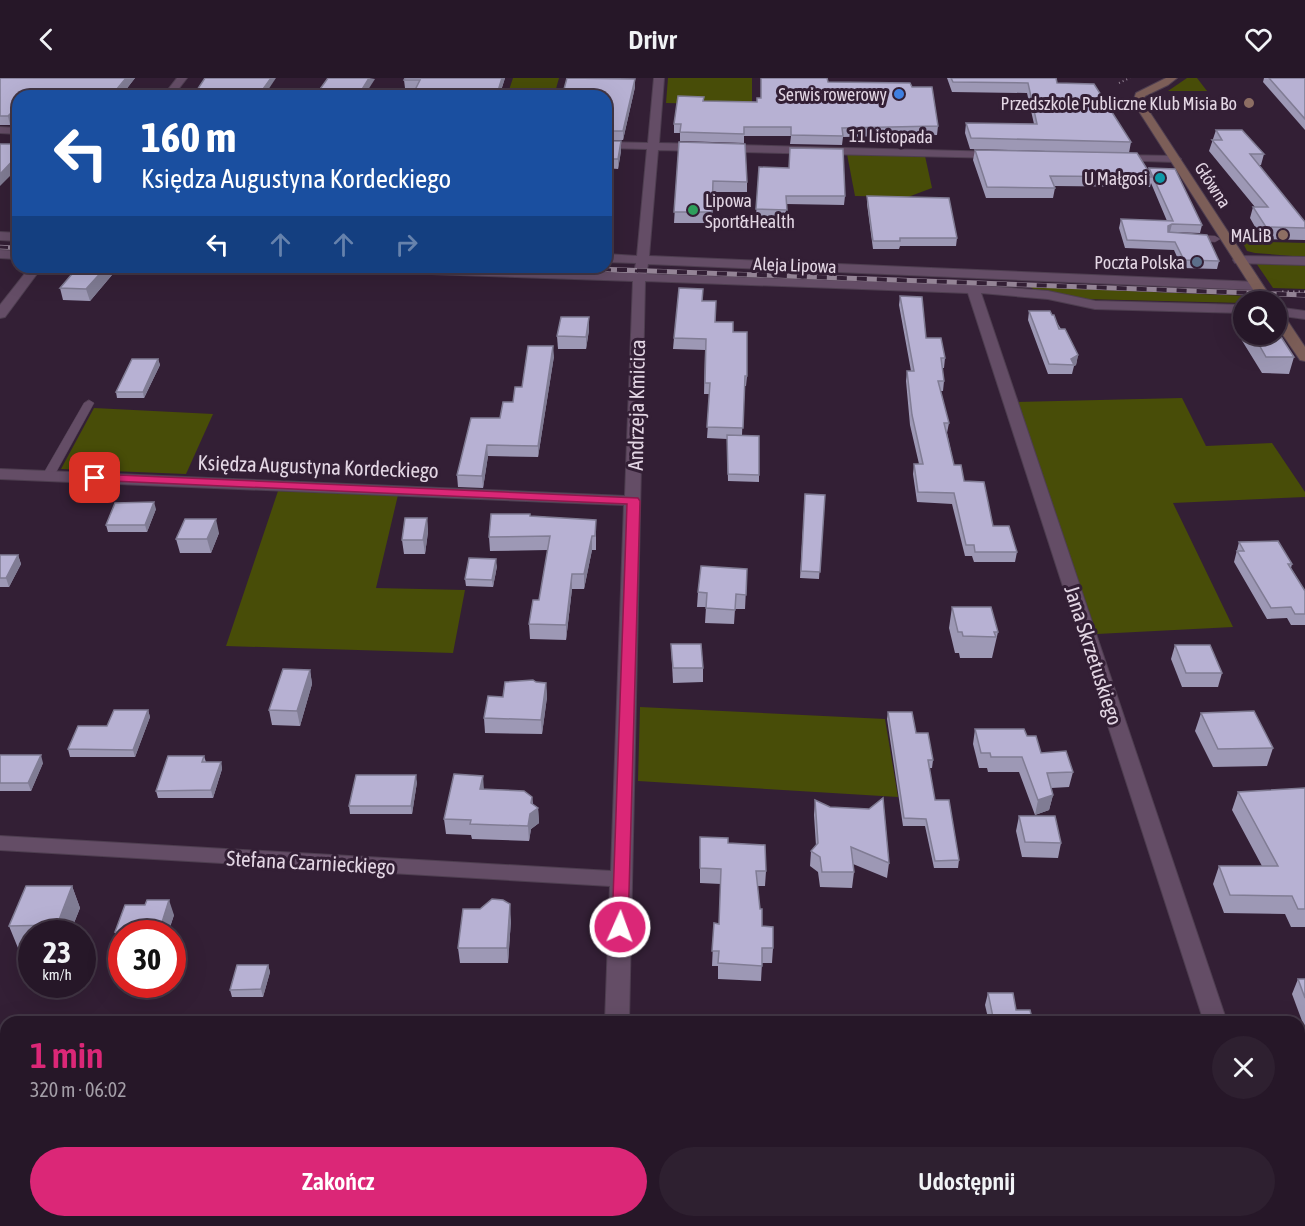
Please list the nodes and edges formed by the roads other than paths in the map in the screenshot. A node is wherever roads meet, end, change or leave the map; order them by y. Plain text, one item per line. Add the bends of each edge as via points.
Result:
1 (182, 78) edge
2 (659, 78) edge
3 (1161, 78) edge
4 (1172, 78) edge
5 (1146, 87) junction
6 (173, 90) edge
7 (612, 145) edge
8 (651, 146) junction
9 (1009, 155) edge
10 (1104, 158) edge
11 (1175, 159) junction
12 (1181, 237) edge
13 (1215, 239) dead end
14 (612, 258) edge
15 (643, 259) junction
16 (1239, 260) junction
17 (1305, 261) edge
18 (31, 273) edge
19 (505, 273) edge
20 (639, 278) junction
21 (1257, 286) junction
22 (973, 289) junction
23 (1260, 291) edge
24 (1233, 309) edge
25 (0, 314) edge
26 (1287, 314) edge
27 (1305, 315) edge
28 (1287, 330) edge
29 (1305, 357) edge
30 (89, 403) dead end
31 (0, 474) edge
32 (48, 476) junction
33 (634, 501) junction
34 (0, 843) edge
35 (621, 879) junction
36 (617, 1016) edge
37 (1214, 1016) edge

1 - 6 street
2 - 8 street, Andrzeja Kmicica
3 - 5 street
4 - 5 street via 1162,86
5 - 11 street, Główna via 1138,102
7 - 8 street, 11 Listopada
8 - 9 street, 11 Listopada
8 - 15 street, Andrzeja Kmicica
10 - 11 street
11 - 16 street, Główna
12 - 13 lane
14 - 15 street, Aleja Lipowa
15 - 20 street, Andrzeja Kmicica
15 - 21 street, Aleja Lipowa
16 - 17 street
16 - 21 street, Główna
18 - 25 street
19 - 20 street, Aleja Lipowa
20 - 22 street, Aleja Lipowa
20 - 33 street, Andrzeja Kmicica
21 - 23 street, Główna
22 - 24 street, Aleja Lipowa via 1048,295 1095,305
22 - 37 street, Jana Skrzetuskiego
26 - 27 street
28 - 29 street
30 - 32 lane
31 - 32 street, Księdza Augustyna Kordeckiego
32 - 33 street, Księdza Augustyna Kordeckiego
33 - 35 street, Andrzeja Kmicica
34 - 35 street, Stefana Czarnieckiego
35 - 36 street, Andrzeja Kmicica

